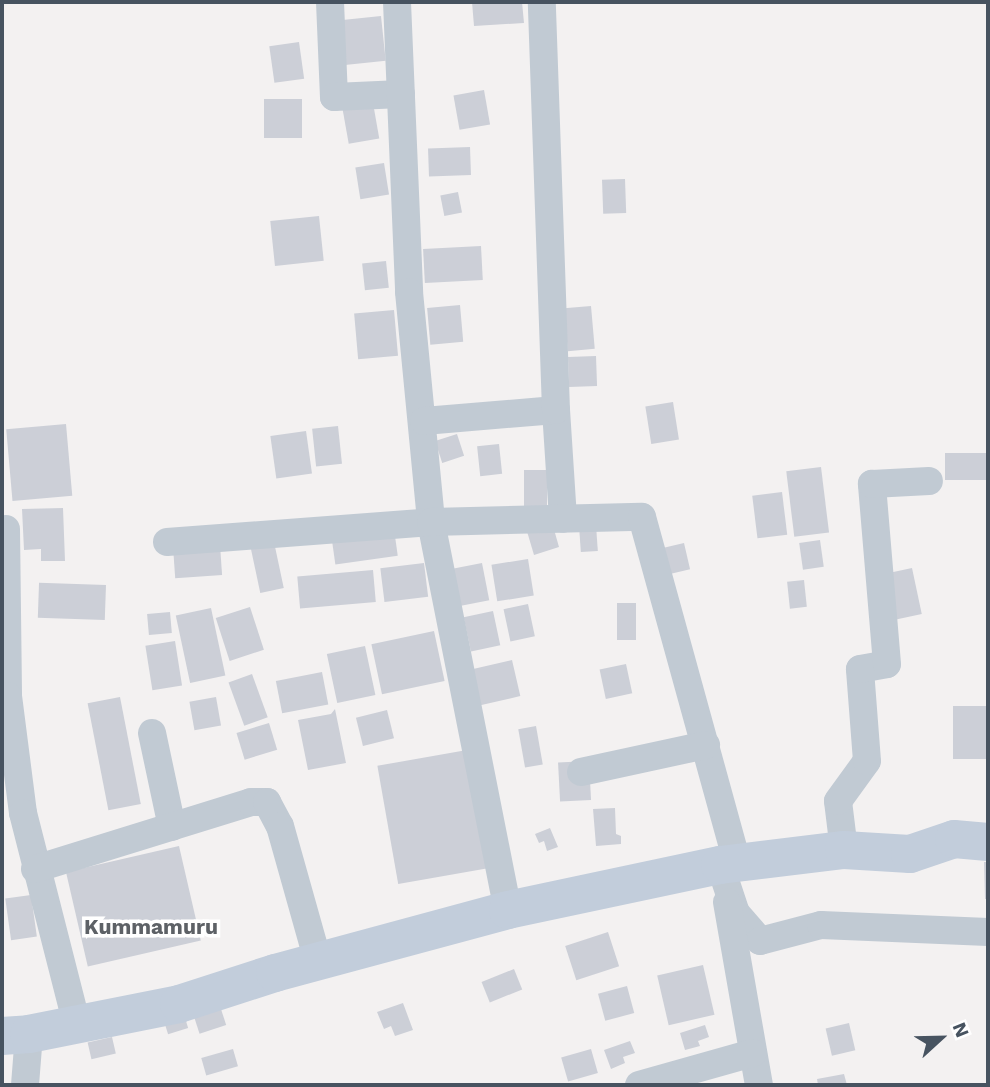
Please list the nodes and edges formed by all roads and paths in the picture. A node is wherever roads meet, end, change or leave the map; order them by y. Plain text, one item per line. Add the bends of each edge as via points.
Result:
1 (330, 2) edge
2 (397, 2) edge
3 (542, 2) edge
4 (401, 94) junction
5 (556, 410) junction
6 (424, 421) junction
7 (929, 481) dead end
8 (563, 519) junction
9 (431, 522) junction
10 (6, 530) dead end
11 (167, 542) dead end
12 (152, 733) dead end
13 (706, 745) junction
14 (581, 772) dead end
15 (172, 827) junction
16 (988, 842) edge
17 (844, 850) junction
18 (729, 864) junction
19 (35, 869) junction
20 (508, 910) junction
21 (988, 932) edge
22 (318, 961) junction
23 (77, 1025) junction
24 (15, 1035) edge
25 (753, 1053) junction
26 (25, 1085) edge
27 (639, 1085) edge
28 (758, 1085) edge

1 - 4 street via 334,97
2 - 4 street
3 - 5 street
4 - 6 street via 409,292
5 - 6 street
5 - 8 street
6 - 9 street
7 - 17 street via 872,484 887,664 860,669 867,761 838,800
8 - 9 street
8 - 13 street via 642,517
9 - 11 street
9 - 20 street
10 - 19 street via 8,696
12 - 15 street
13 - 14 street
13 - 18 street
15 - 19 street
15 - 22 street via 251,802 267,802 280,826
16 - 17 main road via 954,839 910,854
17 - 18 main road
18 - 20 main road
18 - 21 street via 736,913 760,941 821,925
18 - 25 street
19 - 23 street
20 - 22 main road
22 - 23 main road via 179,1004
23 - 24 main road
24 - 26 street
25 - 27 street
25 - 28 street

